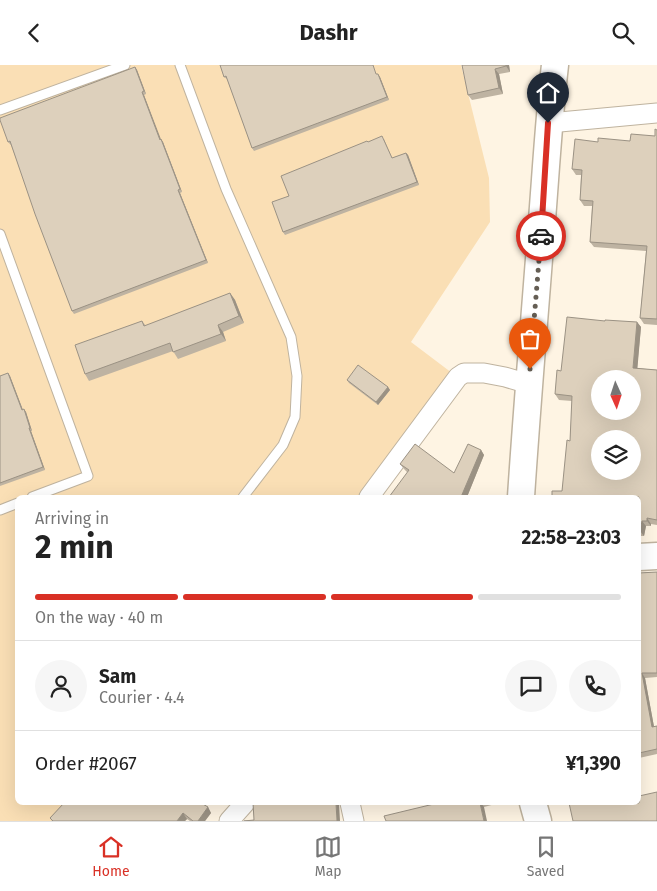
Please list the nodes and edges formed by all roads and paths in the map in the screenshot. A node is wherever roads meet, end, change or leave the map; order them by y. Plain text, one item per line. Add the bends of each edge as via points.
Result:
1 (125, 65) edge
2 (180, 65) edge
3 (555, 65) edge
4 (0, 110) edge
5 (657, 113) edge
6 (548, 123) junction
7 (0, 234) edge
8 (528, 385) junction
9 (37, 495) edge
10 (245, 495) edge
11 (370, 495) edge
12 (521, 495) edge
13 (15, 504) edge
14 (0, 510) edge
15 (657, 556) edge
16 (641, 557) edge
17 (243, 805) edge
18 (350, 805) edge
19 (534, 805) edge
20 (229, 821) edge
21 (354, 821) edge
22 (538, 821) edge

1 - 4 lane
2 - 10 lane via 226,189 291,337 297,376 295,417 283,445
3 - 6 main road
5 - 6 street
6 - 8 main road
7 - 9 lane via 88,476
8 - 11 street via 484,373 464,373 458,377
8 - 12 main road
13 - 14 lane
15 - 16 main road
17 - 20 street
18 - 21 street
19 - 22 main road

